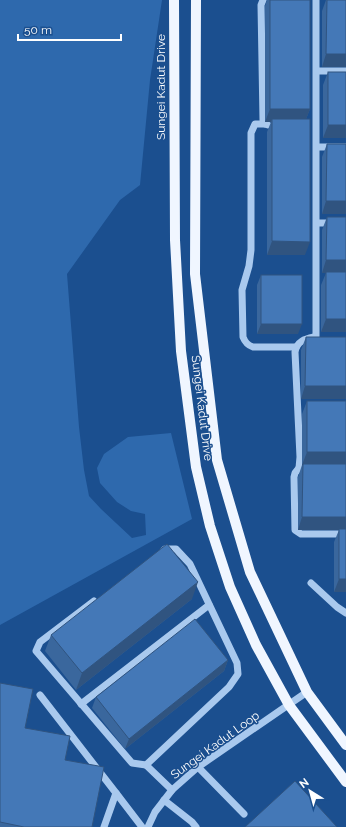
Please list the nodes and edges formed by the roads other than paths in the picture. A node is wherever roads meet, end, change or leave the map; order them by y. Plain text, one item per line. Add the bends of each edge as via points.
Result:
1 (174, 0) edge
2 (196, 0) edge
3 (263, 0) edge
4 (316, 0) edge
5 (317, 71) junction
6 (346, 71) edge
7 (265, 124) junction
8 (277, 126) edge
9 (308, 126) edge
10 (316, 126) junction
11 (317, 147) junction
12 (346, 147) edge
13 (346, 223) edge
14 (317, 224) junction
15 (296, 346) junction
16 (298, 406) junction
17 (306, 406) edge
18 (299, 468) junction
19 (314, 468) edge
20 (346, 534) edge
21 (159, 553) edge
22 (311, 583) dead end
23 (102, 595) edge
24 (209, 605) junction
25 (346, 613) edge
26 (307, 692) junction
27 (40, 695) dead end
28 (81, 704) junction
29 (289, 705) junction
30 (346, 745) edge
31 (146, 765) junction
32 (198, 767) junction
33 (346, 782) edge
34 (172, 790) junction
35 (116, 792) junction
36 (164, 800) junction
37 (244, 814) dead end
38 (104, 827) edge
39 (142, 827) edge
40 (148, 827) edge
41 (196, 827) edge

1 - 29 main road, Sungei Kadut Drive via 175,240 181,351 196,467 210,526 230,587 256,645
2 - 26 main road, Sungei Kadut Drive via 195,274 216,460 250,572
3 - 7 street
4 - 5 street
5 - 6 street
5 - 10 street
7 - 8 street
7 - 15 street via 255,124 252,133 251,250 242,290 243,337 248,346 253,347
9 - 10 street
10 - 11 street
11 - 12 street
11 - 14 street
13 - 14 street
14 - 15 street via 320,337 306,339
15 - 16 street
16 - 17 street
16 - 18 street
18 - 19 street
18 - 20 street via 294,477 295,530 301,534
21 - 24 street via 165,549 176,549 190,564
22 - 25 street
23 - 28 street via 40,642 36,651
24 - 28 street
24 - 31 street via 237,663 238,674 229,687
26 - 29 street, Sungei Kadut Loop
26 - 30 main road, Sungei Kadut Drive
27 - 35 street
28 - 31 street via 132,763
29 - 32 street, Sungei Kadut Loop
29 - 33 main road, Sungei Kadut Drive
31 - 34 street
32 - 34 street, Sungei Kadut Loop
32 - 37 street
34 - 36 street, Sungei Kadut Loop
35 - 38 street
35 - 39 street
36 - 40 street, Sungei Kadut Loop
36 - 41 street

